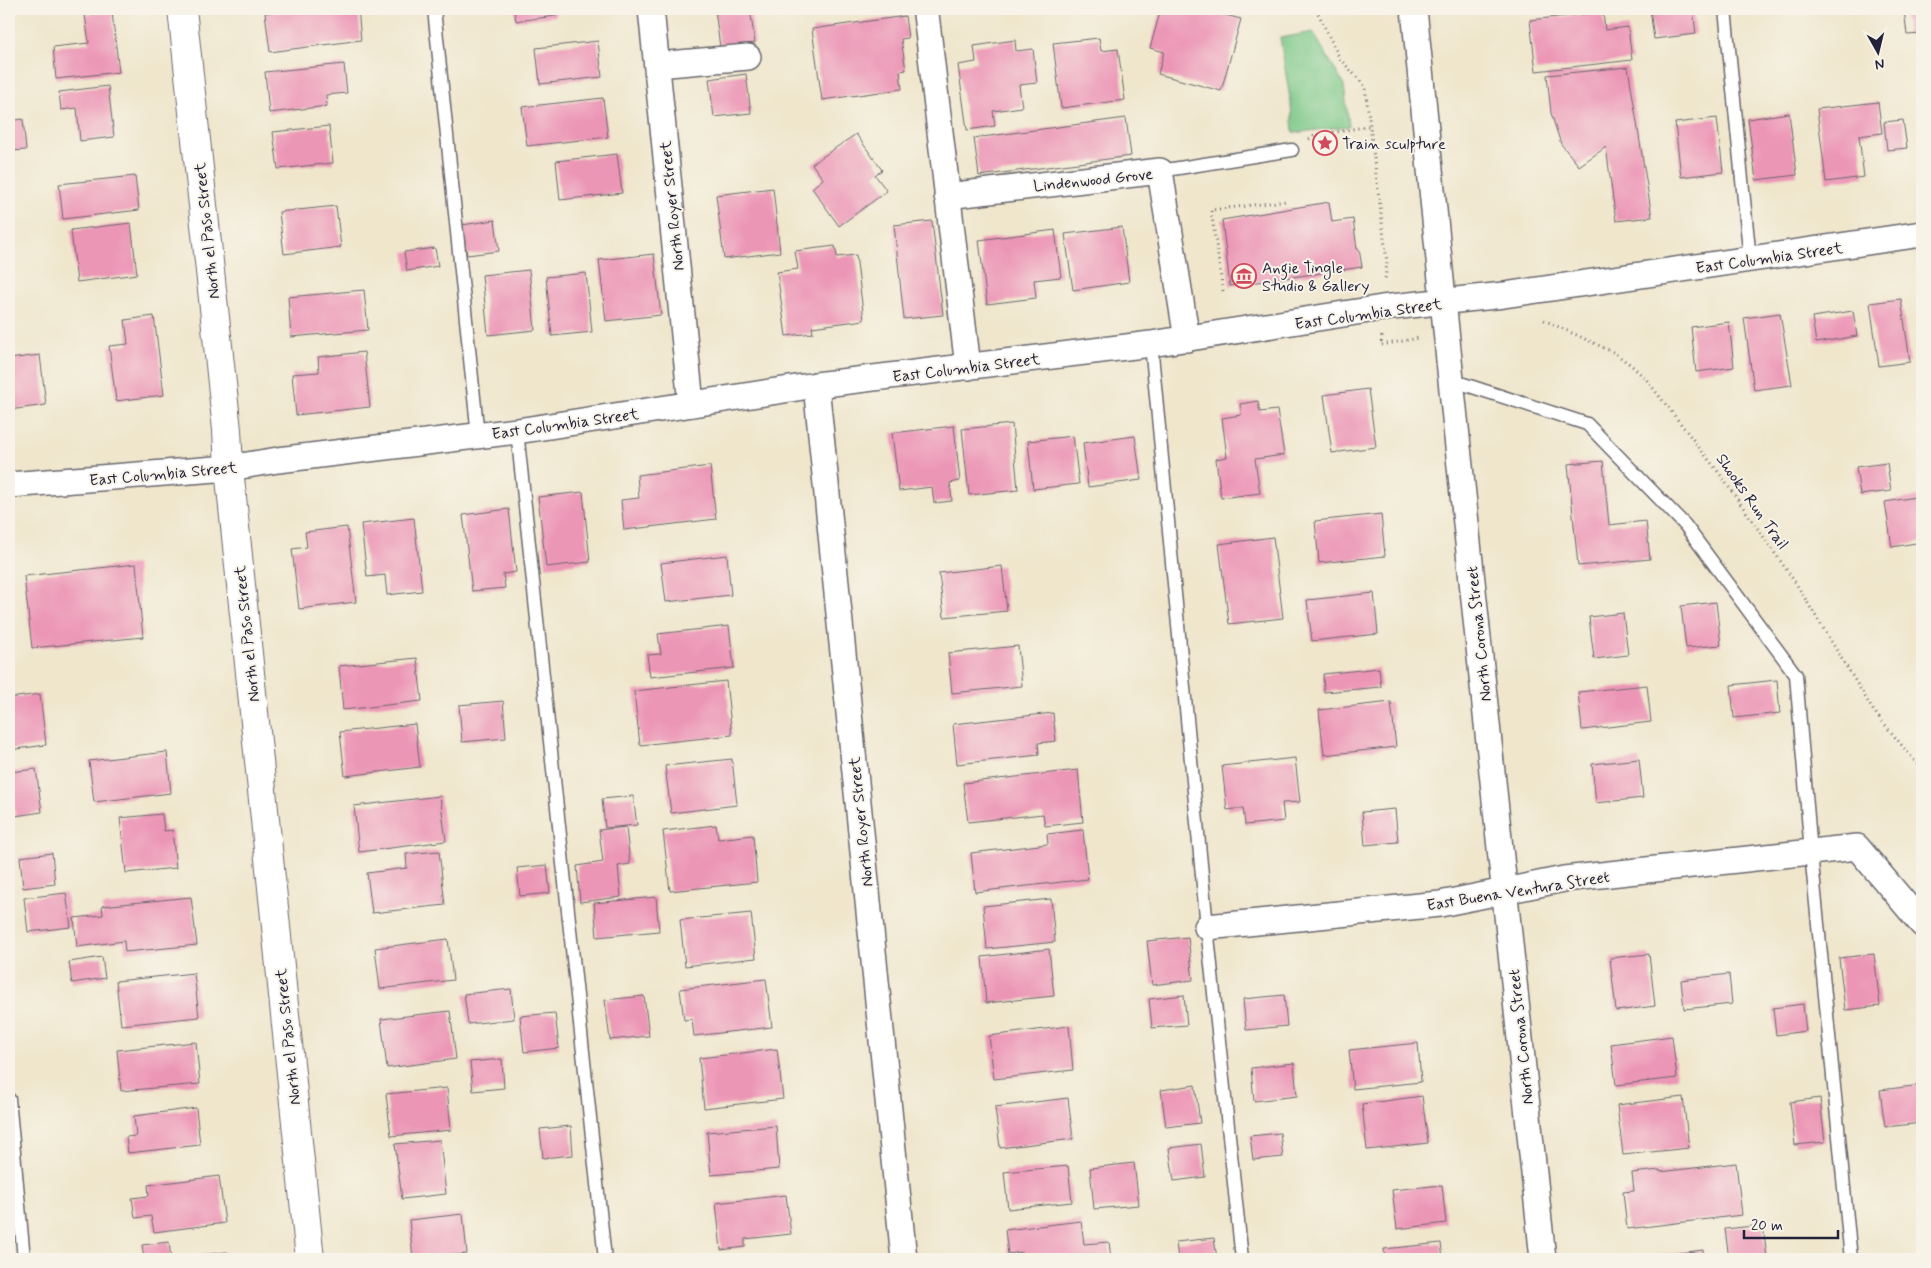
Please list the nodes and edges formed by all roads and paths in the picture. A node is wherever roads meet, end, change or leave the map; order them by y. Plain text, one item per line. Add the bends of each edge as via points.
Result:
1 (182, 9) edge
2 (434, 9) edge
3 (651, 9) edge
4 (1316, 9) edge
5 (1414, 9) edge
6 (1725, 9) edge
7 (926, 14) dead end
8 (748, 57) dead end
9 (657, 65) junction
10 (1369, 126) junction
11 (1292, 150) joint
12 (1160, 171) junction
13 (947, 196) junction
14 (1286, 201) dead end
15 (1922, 234) edge
16 (1750, 260) junction
17 (1387, 262) dead end
18 (1223, 291) dead end
19 (1444, 302) junction
20 (1536, 321) dead end
21 (1187, 339) junction
22 (1151, 344) junction
23 (968, 367) junction
24 (1451, 380) junction
25 (816, 385) junction
26 (691, 404) junction
27 (517, 431) junction
28 (478, 436) junction
29 (229, 468) junction
30 (9, 485) edge
31 (1922, 770) edge
32 (1811, 853) junction
33 (1504, 891) junction
34 (1922, 924) edge
35 (1208, 927) junction
36 (9, 1099) edge
37 (24, 1259) edge
38 (310, 1259) edge
39 (605, 1259) edge
40 (904, 1259) edge
41 (1242, 1259) edge
42 (1543, 1259) edge
43 (1851, 1259) edge

1 - 29 street, North el Paso Street
2 - 28 lane
3 - 9 street, North Royer Street
4 - 10 path via 1340,59 1365,86
5 - 19 street, North Corona Street
6 - 16 lane
7 - 13 street
8 - 9 street
9 - 26 street, North Royer Street
10 - 11 path via 1314,136
10 - 17 path
11 - 12 lane
12 - 13 street, Lindenwood Grove
12 - 21 street, Lindenwood Grove
13 - 23 street
14 - 18 path via 1211,210
15 - 16 street, East Columbia Street
16 - 19 street, East Columbia Street
19 - 21 street, East Columbia Street via 1382,308
19 - 24 street, North Corona Street
20 - 31 path, Shooks Run Trail via 1545,320 1613,352 1646,379 1719,473 1795,582 1873,710
21 - 22 street, East Columbia Street
22 - 23 street, East Columbia Street
22 - 35 lane
23 - 25 street, East Columbia Street
24 - 32 lane via 1587,424 1685,525 1796,675
24 - 33 street, North Corona Street
25 - 26 street, East Columbia Street
25 - 40 street, North Royer Street
26 - 27 street, East Columbia Street
27 - 28 street, East Columbia Street
27 - 39 lane
28 - 29 street, East Columbia Street
29 - 30 street, East Columbia Street
29 - 38 street, North el Paso Street
32 - 33 street, East Buena Ventura Street via 1564,879
32 - 34 street, East Buena Ventura Street via 1857,847
32 - 43 lane
33 - 35 street, East Buena Ventura Street via 1440,904
33 - 42 street, North Corona Street
35 - 41 lane
36 - 37 lane

